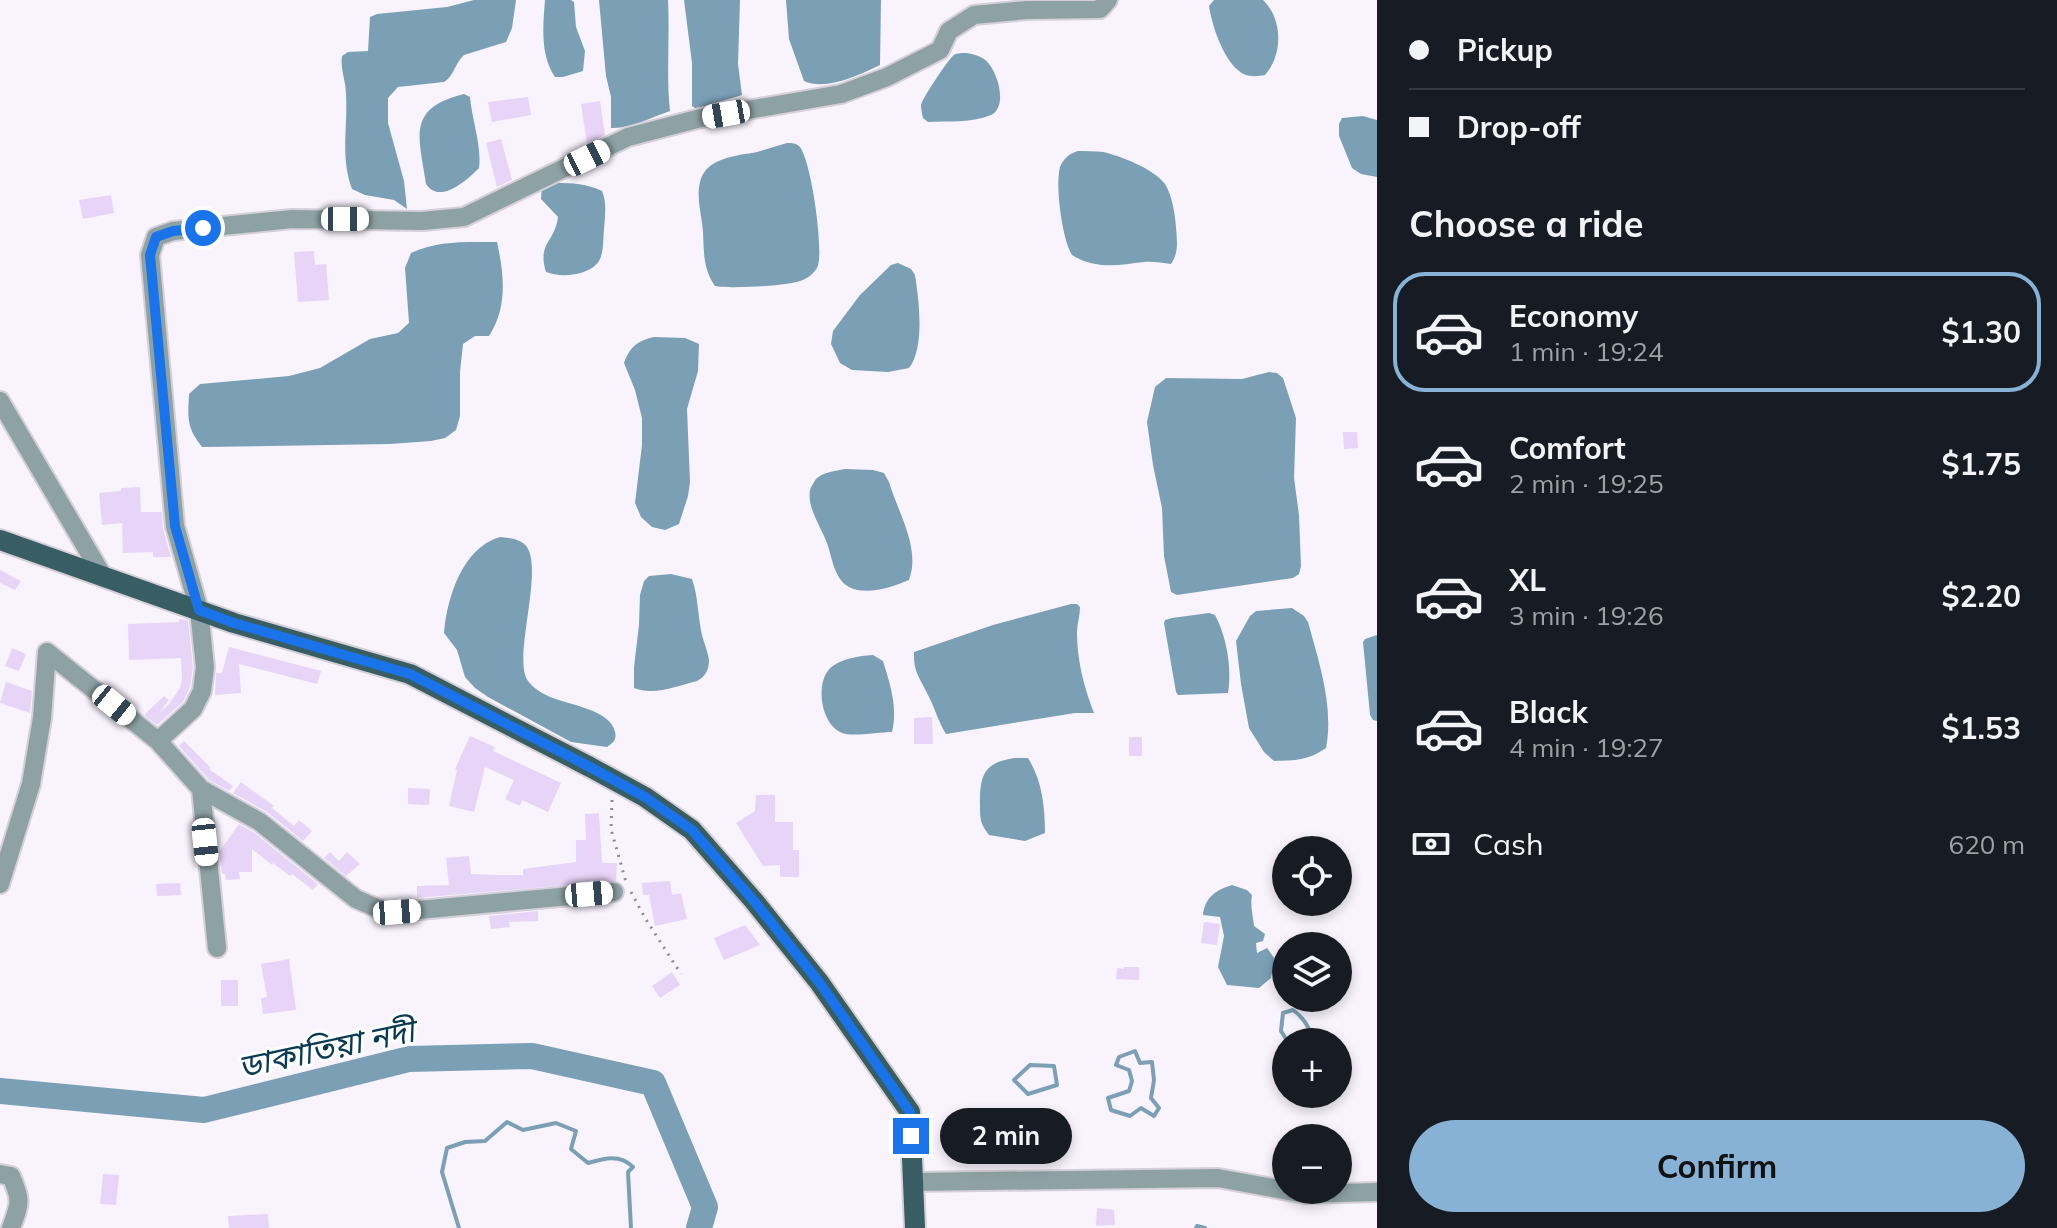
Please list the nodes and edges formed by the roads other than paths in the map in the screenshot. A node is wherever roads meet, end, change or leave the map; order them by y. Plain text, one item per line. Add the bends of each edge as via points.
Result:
1 (1108, 0) edge
2 (0, 401) edge
3 (0, 540) edge
4 (104, 578) junction
5 (199, 610) junction
6 (158, 741) junction
7 (201, 789) junction
8 (0, 884) edge
9 (614, 892) dead end
10 (217, 948) dead end
11 (0, 1174) edge
12 (913, 1182) junction
13 (1377, 1192) edge
14 (11, 1228) edge
15 (915, 1228) edge

1 - 5 street via 1100,9 974,15 949,31 940,50 887,77 841,94 701,118 628,137 464,217 292,219 156,237 150,255 175,526
2 - 4 street
3 - 4 main road
4 - 5 main road
5 - 6 street via 202,691 193,709
5 - 12 main road via 410,674 645,797 692,830 819,982 910,1112
6 - 7 street
6 - 8 street via 47,652 31,784
7 - 9 street via 260,822 356,899 386,912
7 - 10 street
11 - 14 street via 11,1176 18,1192
12 - 13 street via 1218,1178 1305,1194
12 - 15 main road

